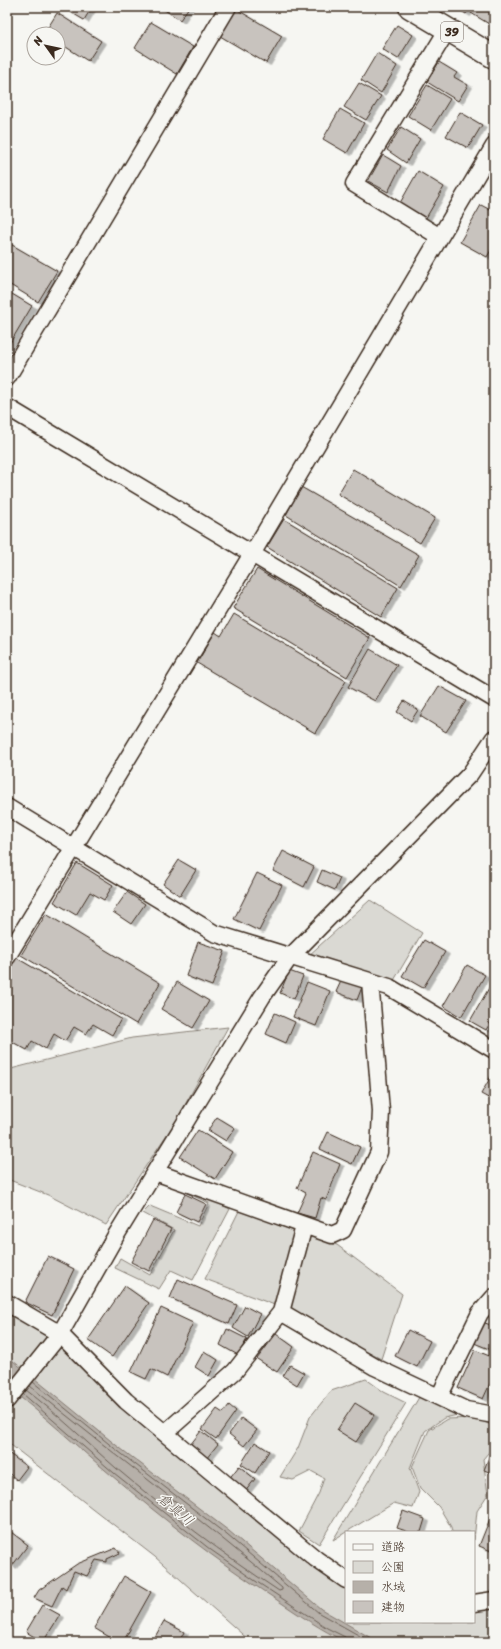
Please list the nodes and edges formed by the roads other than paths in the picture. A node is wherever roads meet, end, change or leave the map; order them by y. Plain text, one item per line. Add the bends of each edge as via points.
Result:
1 (228, 7) edge
2 (410, 7) edge
3 (448, 29) junction
4 (494, 57) edge
5 (494, 146) edge
6 (440, 237) junction
7 (7, 378) edge
8 (7, 407) edge
9 (252, 554) junction
10 (494, 699) edge
11 (494, 738) edge
12 (7, 807) edge
13 (74, 848) junction
14 (290, 956) junction
15 (7, 957) edge
16 (370, 981) junction
17 (494, 1050) edge
18 (155, 1172) junction
19 (304, 1226) junction
20 (494, 1297) edge
21 (7, 1303) edge
22 (281, 1312) junction
23 (60, 1334) junction
24 (439, 1397) junction
25 (7, 1400) edge
26 (494, 1414) edge
27 (165, 1433) junction
28 (345, 1579) edge
29 (494, 1600) edge
30 (475, 1602) edge

1 - 7 street
2 - 3 main road, 39
3 - 4 main road, 39
3 - 6 street via 354,184
5 - 6 street
6 - 9 street
8 - 9 street
9 - 10 street
9 - 13 street
11 - 14 street via 470,774
12 - 13 street
13 - 14 street via 214,933
13 - 15 street
14 - 16 street
14 - 18 street via 262,997
16 - 17 street via 389,987
16 - 19 street via 381,1111 379,1152 343,1230 332,1235
18 - 19 street
18 - 23 street via 115,1236
19 - 22 street
20 - 24 street via 480,1314
21 - 23 street
22 - 24 street via 373,1366
22 - 27 street via 235,1371
23 - 25 street
23 - 27 street via 126,1401
24 - 26 street via 466,1410
27 - 28 street via 316,1559
29 - 30 street

